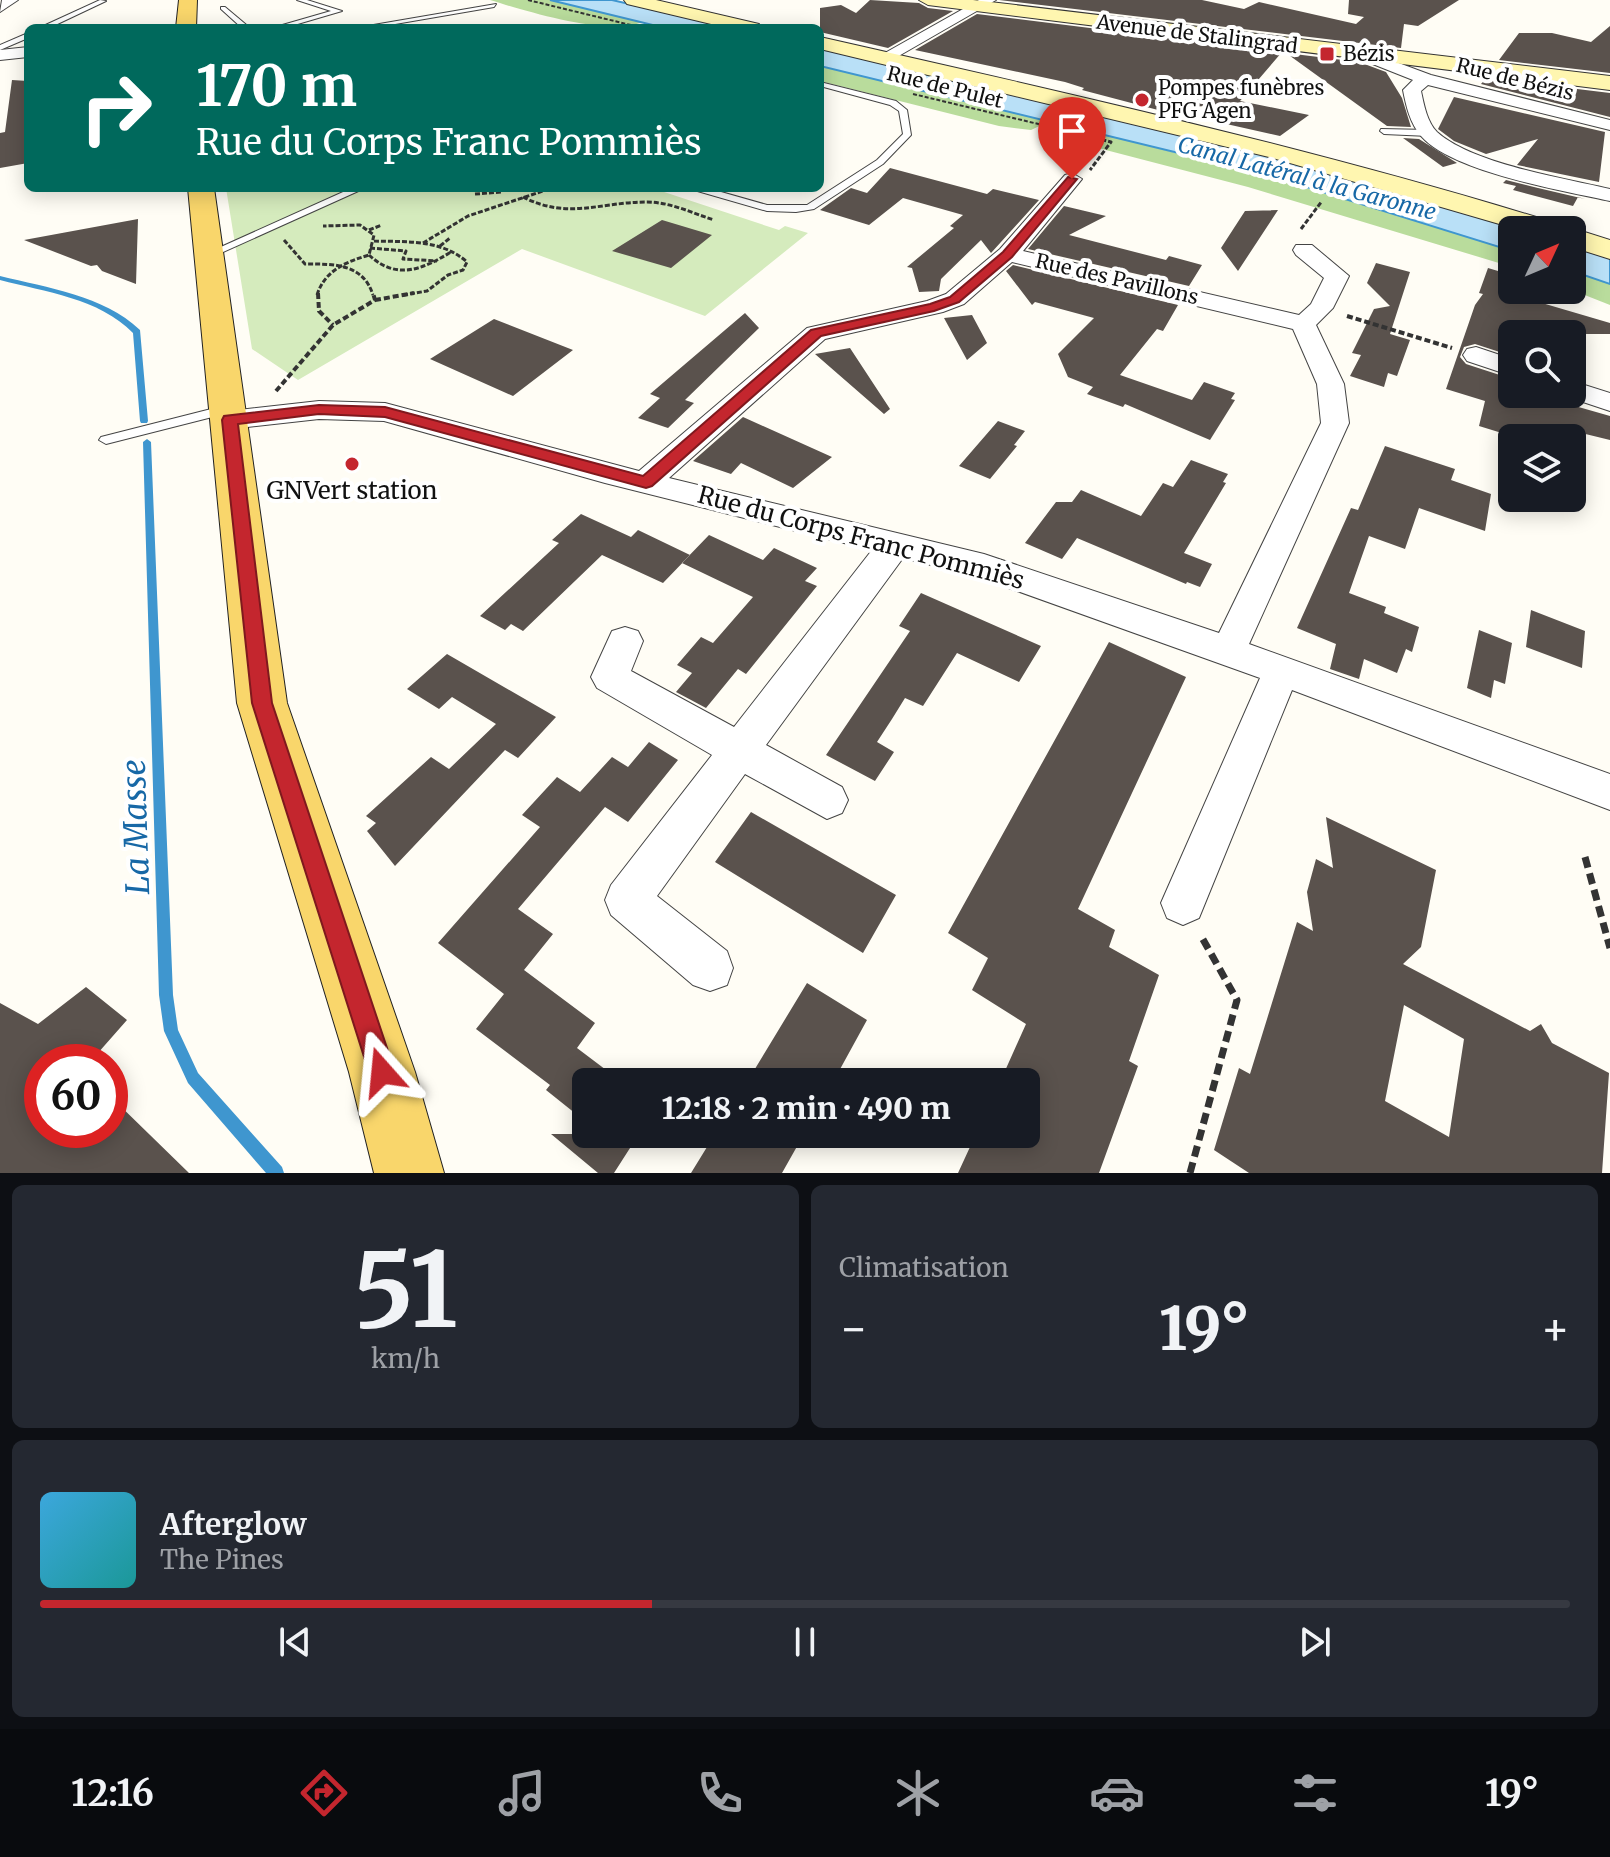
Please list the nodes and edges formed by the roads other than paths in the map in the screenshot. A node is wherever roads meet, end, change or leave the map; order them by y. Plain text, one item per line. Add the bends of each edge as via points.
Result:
1 (11, 0) edge
2 (95, 0) edge
3 (172, 0) edge
4 (188, 0) edge
5 (300, 0) edge
6 (338, 0) edge
7 (633, 0) edge
8 (928, 0) edge
9 (982, 3) edge
10 (494, 5) dead end
11 (320, 6) junction
12 (0, 8) edge
13 (223, 8) dead end
14 (55, 22) junction
15 (51, 24) edge
16 (78, 24) dead end
17 (185, 24) edge
18 (186, 24) edge
19 (241, 24) edge
20 (291, 24) edge
21 (383, 24) edge
22 (735, 24) edge
23 (24, 37) edge
24 (824, 44) edge
25 (0, 48) edge
26 (24, 52) edge
27 (1361, 54) junction
28 (0, 55) edge
29 (884, 58) junction
30 (1390, 58) junction
31 (1417, 76) junction
32 (1610, 83) edge
33 (824, 85) edge
34 (1610, 125) edge
35 (1384, 131) dead end
36 (1429, 133) junction
37 (1072, 179) road end
38 (201, 192) edge
39 (351, 192) edge
40 (710, 192) edge
41 (1610, 195) edge
42 (1503, 216) edge
43 (1586, 242) edge
44 (1304, 250) dead end
45 (1610, 250) edge
46 (1008, 254) junction
47 (208, 255) junction
48 (1312, 316) junction
49 (1476, 355) road end
50 (1498, 363) edge
51 (1586, 394) edge
52 (1610, 403) edge
53 (248, 411) junction
54 (106, 440) dead end
55 (646, 482) junction
56 (895, 544) junction
57 (625, 641) dead end
58 (1228, 651) junction
59 (1281, 672) junction
60 (739, 751) junction
61 (1610, 792) edge
62 (827, 800) dead end
63 (1183, 903) road end
64 (710, 968) dead end
65 (408, 1168) edge

1 - 12 street
2 - 14 lane via 103,1
3 - 17 main road
4 - 18 main road
5 - 11 lane
6 - 11 lane
7 - 22 street
8 - 9 street, Avenue de Stalingrad
9 - 27 street, Avenue de Stalingrad
9 - 29 street
10 - 21 lane
11 - 20 lane via 339,11
13 - 19 lane
14 - 15 lane
14 - 16 lane
23 - 25 lane
24 - 29 street
26 - 28 street
27 - 30 street, Avenue de Stalingrad
27 - 31 street, Rue de Bézis
29 - 42 street via 1232,138
30 - 31 street via 1393,65
30 - 32 street, Avenue de Stalingrad
31 - 34 street, Rue de Bézis
31 - 36 street via 1412,90 1415,105
33 - 40 lane via 893,103 903,110 907,135 880,162 810,207 786,211
35 - 36 lane
36 - 41 street via 1463,155
37 - 46 street
38 - 47 main road
39 - 47 lane
43 - 45 street
44 - 48 street via 1337,276
46 - 48 street, Rue des Pavillons
46 - 55 street, Rue des Pavillons via 955,299 816,333
47 - 53 main road
48 - 58 street via 1337,406 1335,423
49 - 50 street
51 - 52 street
53 - 54 lane
53 - 55 street, Rue du Corps Franc Pommiès via 385,412
53 - 65 main road via 262,703
55 - 56 street, Rue du Corps Franc Pommiès
56 - 58 street, Rue du Corps Franc Pommiès via 984,566
56 - 60 street
57 - 60 street via 610,677
58 - 59 street, Rue du Corps Franc Pommiès
59 - 61 street, Rue du Corps Franc Pommiès
59 - 63 street
60 - 62 street
60 - 64 street via 627,900

